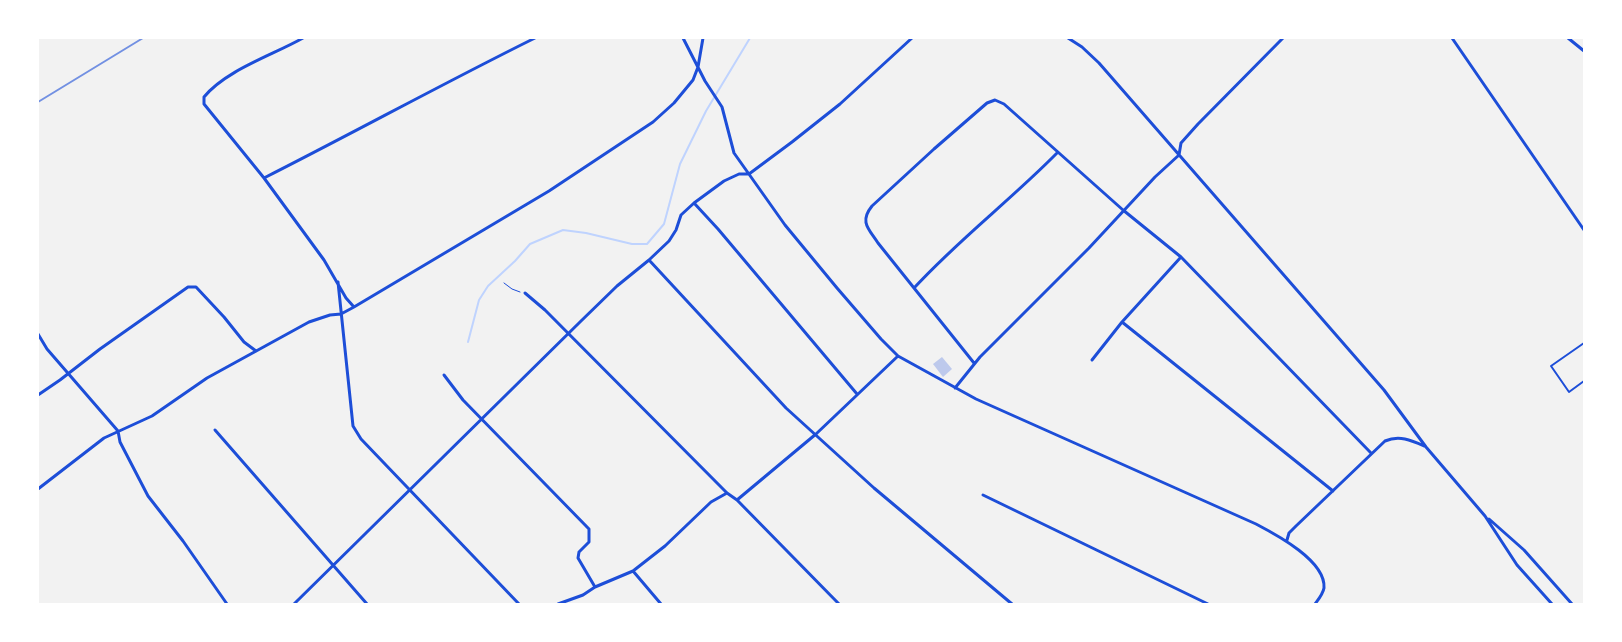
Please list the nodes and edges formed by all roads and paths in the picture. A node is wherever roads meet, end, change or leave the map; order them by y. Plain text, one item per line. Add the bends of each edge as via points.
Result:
1 (303, 38) edge
2 (535, 38) edge
3 (683, 38) edge
4 (703, 38) edge
5 (912, 38) edge
6 (1068, 38) edge
7 (1452, 38) edge
8 (1568, 38) edge
9 (1280, 39) edge
10 (1584, 52) edge
11 (698, 67) junction
12 (693, 80) junction
13 (705, 81) junction
14 (1058, 152) junction
15 (1179, 154) junction
16 (749, 174) junction
17 (264, 178) junction
18 (694, 203) junction
19 (1123, 210) junction
20 (1584, 230) edge
21 (1181, 257) junction
22 (649, 260) junction
23 (338, 282) junction
24 (504, 283) dead end
25 (914, 288) junction
26 (525, 293) joint
27 (354, 307) junction
28 (341, 314) junction
29 (1122, 322) junction
30 (569, 333) junction
31 (38, 334) edge
32 (1584, 343) edge
33 (256, 351) junction
34 (898, 356) junction
35 (1092, 360) dead end
36 (974, 363) junction
37 (68, 372) junction
38 (444, 374) dead end
39 (1584, 381) edge
40 (955, 388) junction
41 (857, 394) junction
42 (38, 395) edge
43 (481, 418) junction
44 (215, 430) dead end
45 (118, 431) junction
46 (816, 434) junction
47 (1426, 447) junction
48 (1372, 453) junction
49 (38, 489) edge
50 (409, 490) junction
51 (1333, 491) junction
52 (727, 493) junction
53 (983, 495) dead end
54 (736, 500) junction
55 (1485, 516) junction
56 (1287, 540) junction
57 (332, 565) junction
58 (632, 571) junction
59 (595, 587) junction
60 (227, 604) edge
61 (294, 604) edge
62 (366, 604) edge
63 (519, 604) edge
64 (558, 604) edge
65 (661, 604) edge
66 (839, 604) edge
67 (1012, 604) edge
68 (1208, 604) edge
69 (1314, 604) edge
70 (1552, 604) edge
71 (1572, 604) edge

1 - 17 street via 245,67 204,96 204,104
2 - 17 street
3 - 11 street
4 - 11 street
5 - 16 street via 840,104
6 - 15 street via 1099,63
7 - 20 street
8 - 10 street
9 - 15 street via 1192,130 1181,143
11 - 12 street
11 - 13 street
12 - 13 street
12 - 27 street via 653,122 608,153 549,192
13 - 16 street via 718,100 734,153
14 - 19 street
14 - 25 street
14 - 25 street via 1004,104 995,100 980,108 872,206 865,217 866,224
15 - 19 street
15 - 47 street via 1384,390
16 - 18 street via 739,174 724,181
16 - 34 street via 785,225
17 - 23 street
18 - 22 street via 682,215 669,241
18 - 41 street
19 - 21 street
19 - 36 street
21 - 29 street
21 - 48 street
22 - 30 street
22 - 46 street via 786,408
23 - 27 street
23 - 28 street
24 - 26 path
25 - 36 street
26 - 30 street
27 - 28 street
28 - 33 street via 309,322
28 - 50 street via 353,426 361,439
29 - 35 street
29 - 51 street
30 - 43 street
30 - 52 street
31 - 37 street
32 - 39 lane via 1551,366 1569,392
33 - 37 street via 244,342 196,286 188,287
33 - 45 street via 207,378 152,416
34 - 40 street
34 - 41 street
36 - 40 street
37 - 42 street
37 - 45 street
38 - 43 street
40 - 56 street
41 - 46 street
43 - 50 street
43 - 59 street via 589,529 589,542 579,552 578,558
44 - 57 street
45 - 49 street via 104,438
45 - 60 street via 120,442 148,496
46 - 54 street
46 - 67 street via 874,488
47 - 48 street via 1395,437
47 - 55 street
48 - 51 street
50 - 57 street
50 - 63 street
51 - 56 street via 1296,526
52 - 54 street
52 - 58 street via 711,502
53 - 68 street
54 - 66 street
55 - 70 street via 1517,565
55 - 71 street via 1524,550
56 - 69 street via 1324,578 1324,590
57 - 61 street
57 - 62 street
58 - 59 street
58 - 65 street
59 - 64 street

